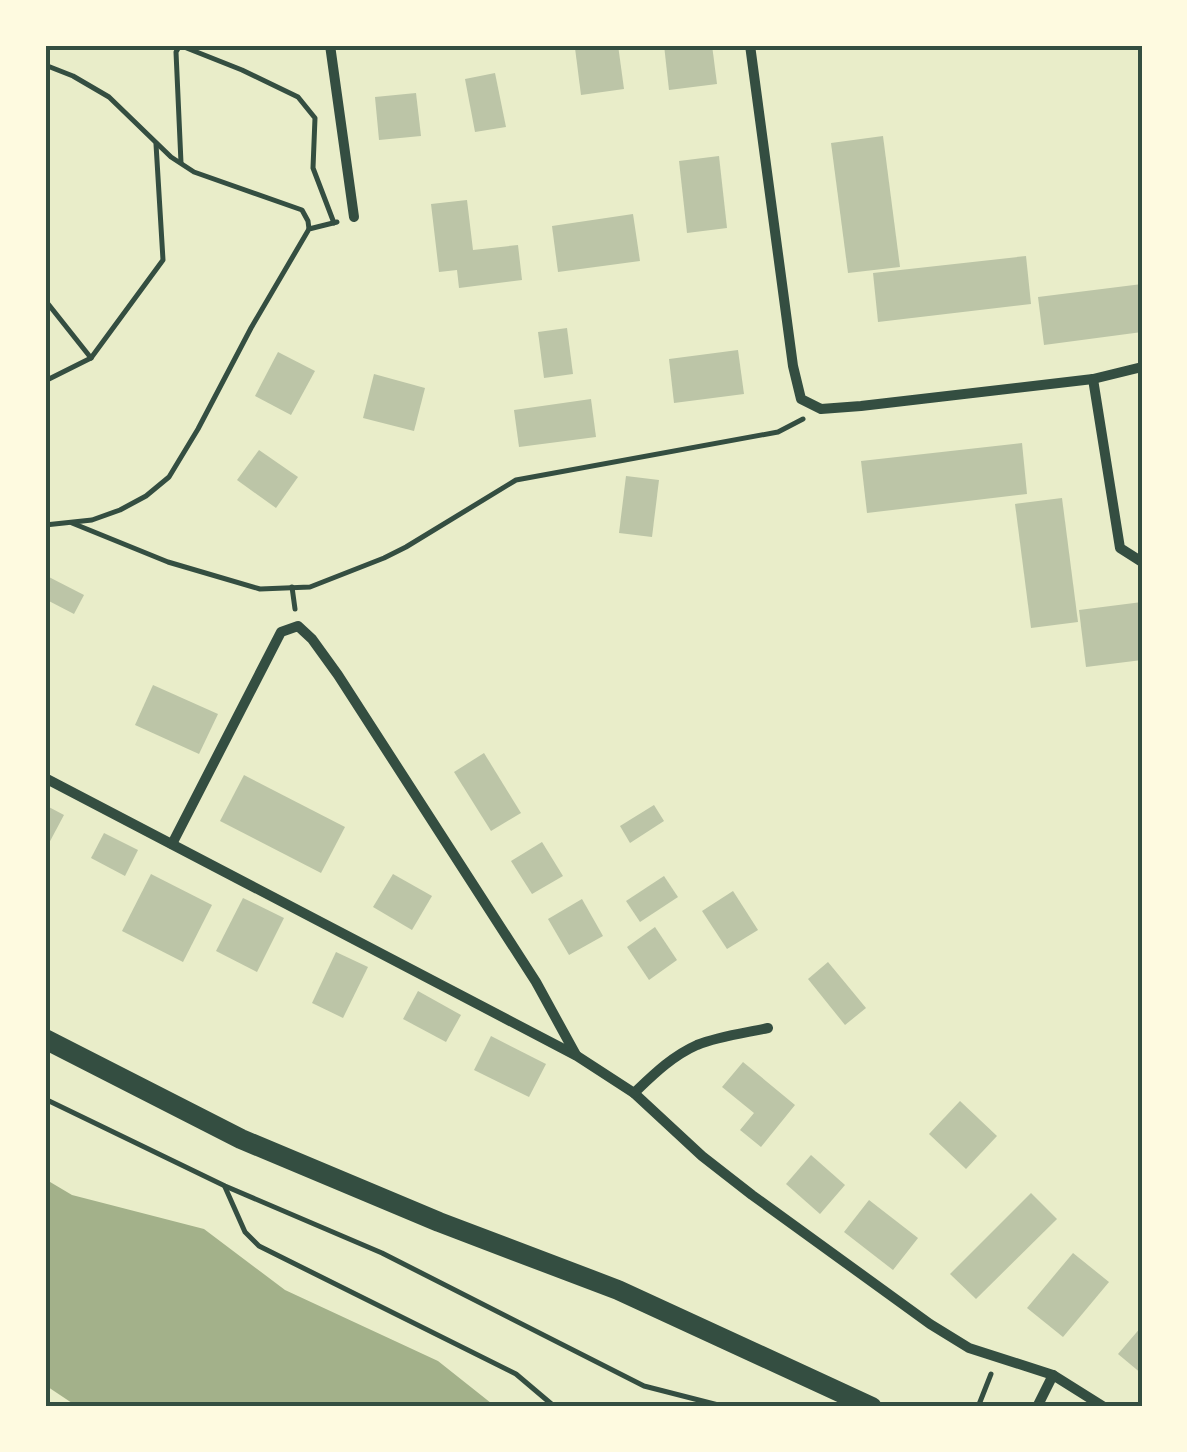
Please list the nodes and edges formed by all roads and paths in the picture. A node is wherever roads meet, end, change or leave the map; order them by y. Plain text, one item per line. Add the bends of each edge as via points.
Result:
1 (180, 45) edge
2 (330, 45) edge
3 (750, 45) edge
4 (45, 66) edge
5 (156, 142) junction
6 (181, 164) junction
7 (354, 217) joint
8 (334, 223) junction
9 (309, 230) junction
10 (45, 300) edge
11 (91, 358) junction
12 (1142, 367) edge
13 (1093, 379) junction
14 (45, 381) edge
15 (821, 409) junction
16 (72, 523) junction
17 (45, 525) edge
18 (1142, 562) edge
19 (45, 778) edge
20 (172, 844) junction
21 (768, 1028) dead end
22 (45, 1039) edge
23 (577, 1056) junction
24 (634, 1093) junction
25 (45, 1099) edge
26 (225, 1186) junction
27 (997, 1357) junction
28 (1053, 1375) junction
29 (555, 1407) edge
30 (726, 1407) edge
31 (872, 1407) edge
32 (978, 1407) edge
33 (1037, 1407) edge
34 (1104, 1407) edge

1 - 6 path
1 - 8 path via 298,97 314,118 312,168
2 - 7 street
3 - 15 street via 793,366 802,399
4 - 5 path via 110,97
5 - 6 path
5 - 11 path via 163,260
6 - 9 path via 302,210
7 - 8 path
8 - 9 path
9 - 16 path via 169,478 120,510
10 - 11 path
11 - 14 path
12 - 13 street
13 - 15 street
13 - 18 street via 1120,548
15 - 16 path via 778,432 516,480 406,547 310,586 260,589
16 - 17 path
19 - 20 street
20 - 23 street
20 - 23 street via 281,632 298,626 338,675
21 - 24 street via 682,1053
22 - 31 main road via 258,1146 618,1290
23 - 24 street
24 - 27 street via 752,1196 930,1324
25 - 26 path
26 - 29 path via 245,1232 259,1246 516,1374
26 - 30 path via 382,1253 644,1386
27 - 28 street
27 - 32 path
28 - 33 street
28 - 34 street

